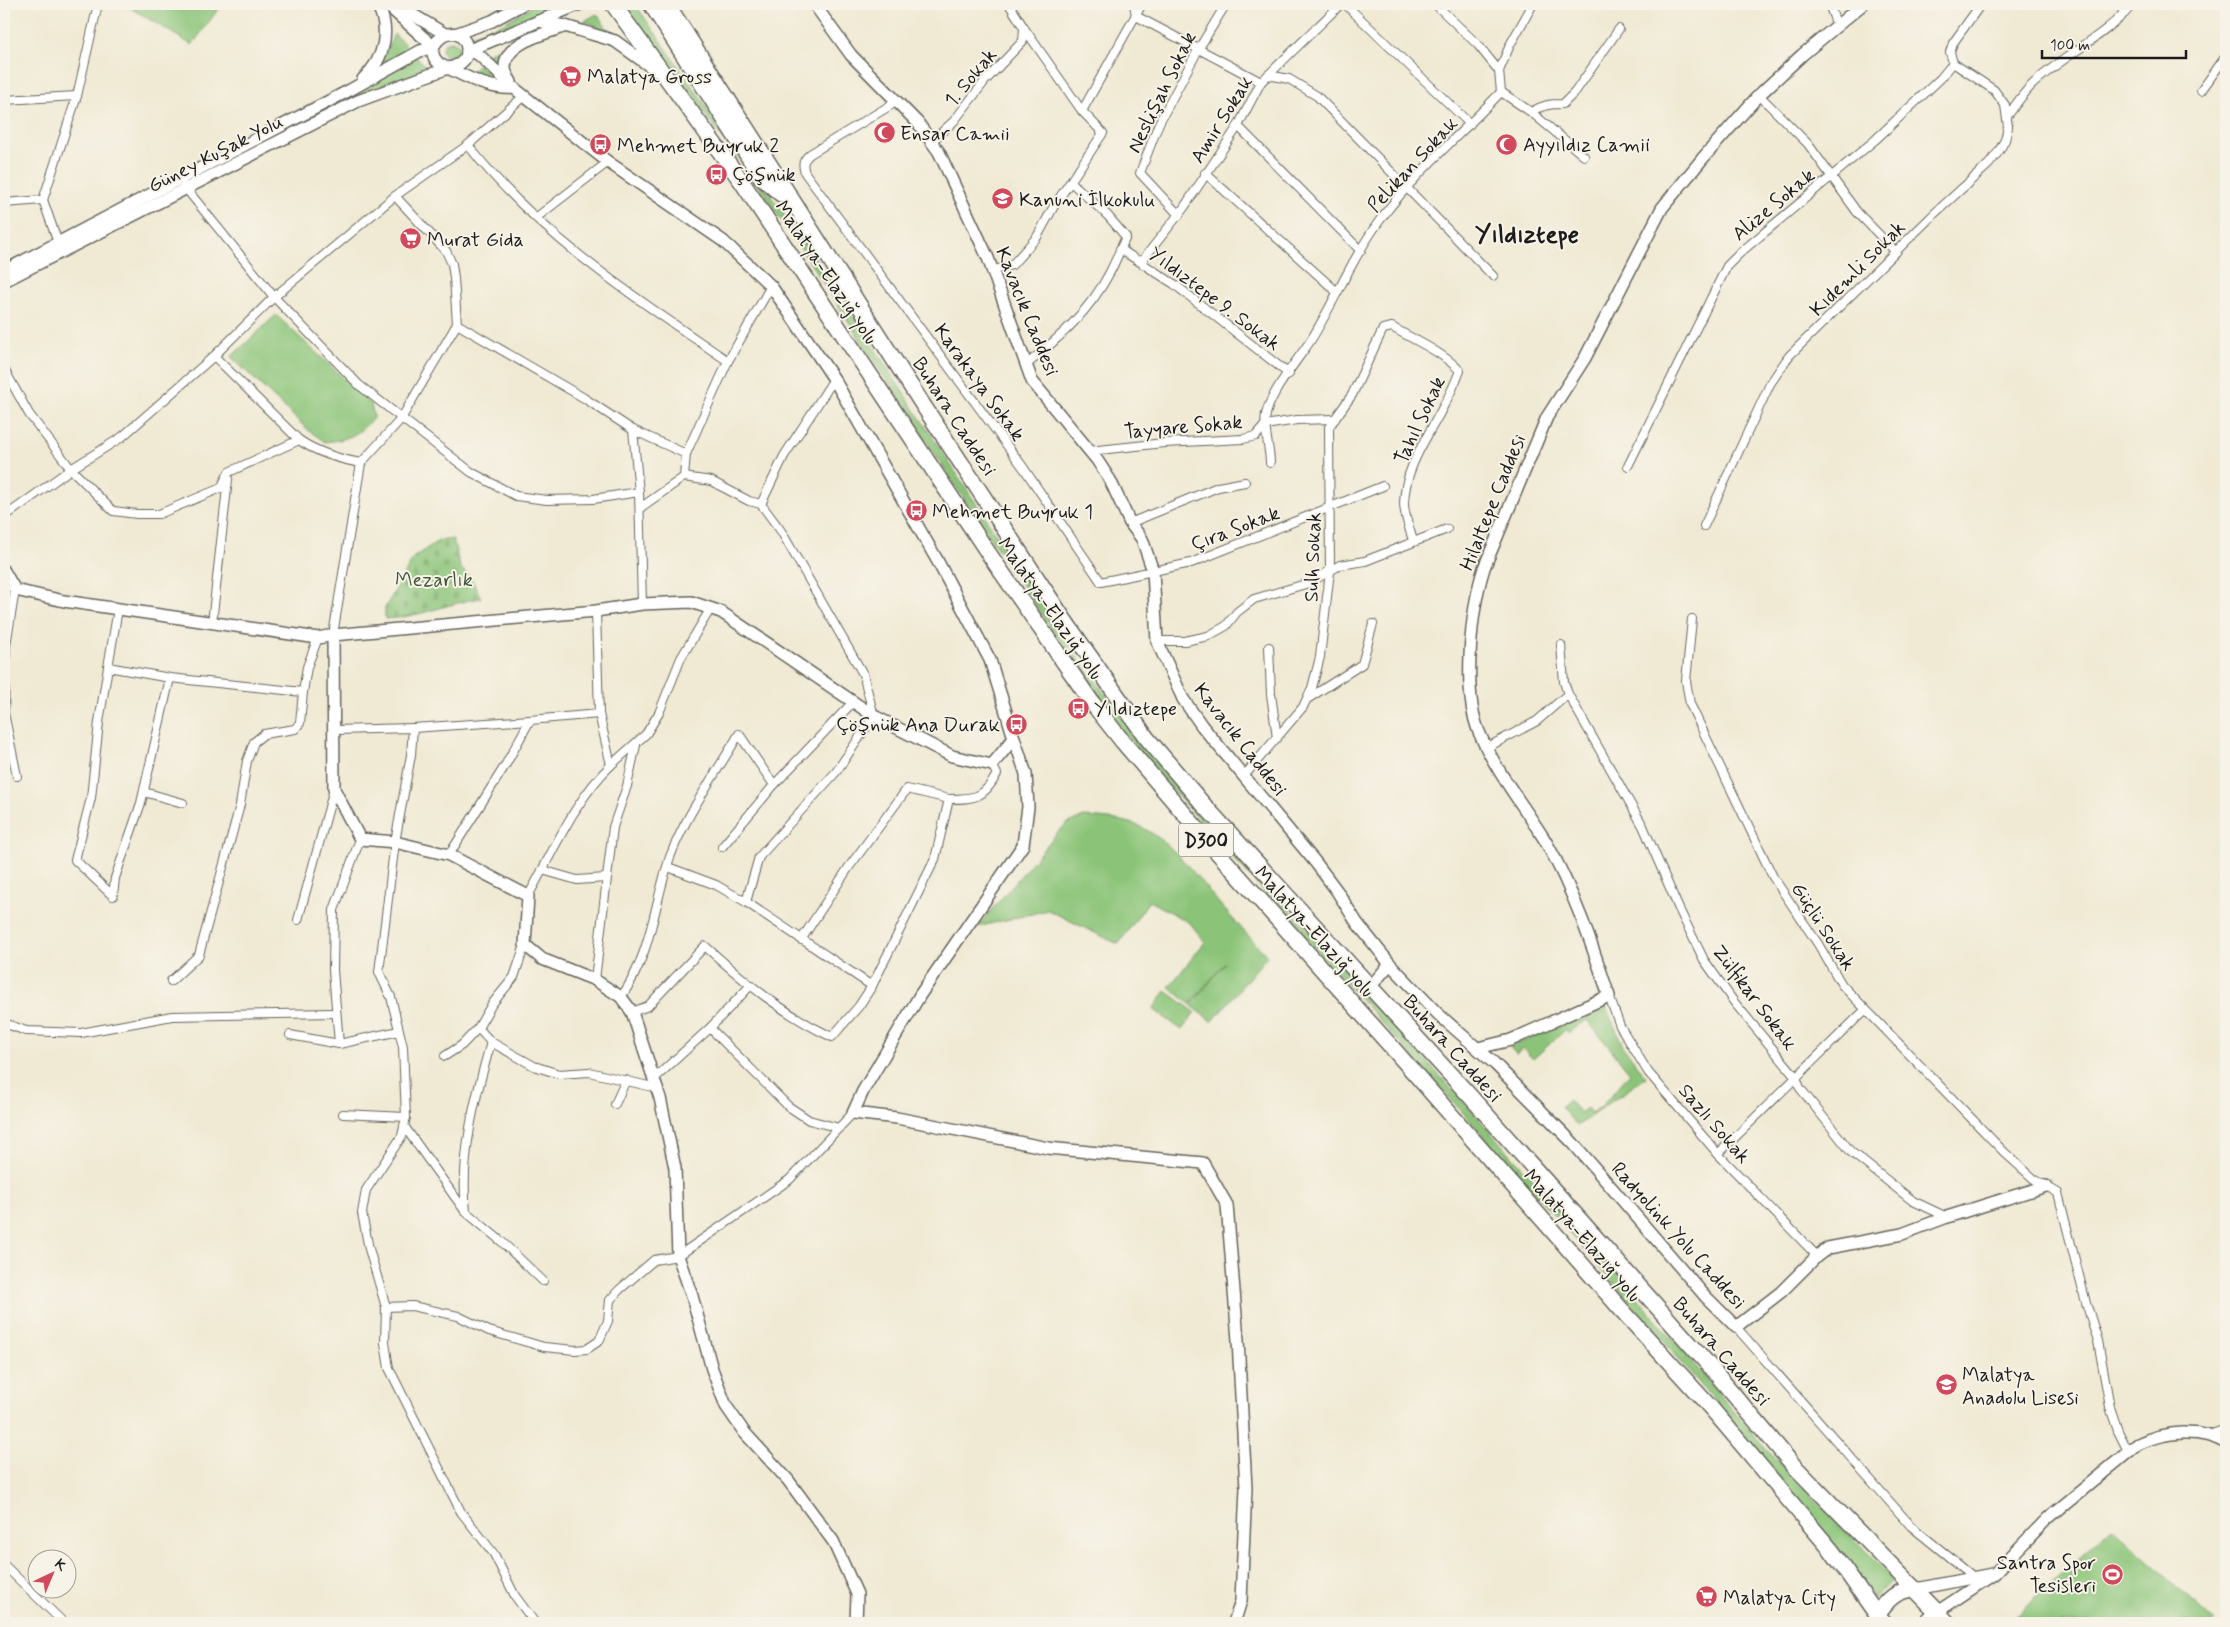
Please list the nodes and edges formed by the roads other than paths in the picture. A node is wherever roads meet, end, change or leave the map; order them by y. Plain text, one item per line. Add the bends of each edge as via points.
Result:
1 (98, 4) edge
2 (377, 4) edge
3 (386, 4) edge
4 (395, 4) edge
5 (523, 4) edge
6 (580, 4) edge
7 (613, 4) edge
8 (651, 4) edge
9 (667, 4) edge
10 (814, 4) edge
11 (1009, 4) edge
12 (1134, 4) edge
13 (1142, 4) edge
14 (1226, 4) edge
15 (1341, 4) edge
16 (1345, 4) edge
17 (1435, 4) edge
18 (1533, 4) edge
19 (1829, 4) edge
20 (1863, 4) edge
21 (1981, 4) edge
22 (2118, 4) edge
23 (2133, 4) edge
24 (2125, 13) junction
25 (1136, 16) junction
26 (538, 22) junction
27 (565, 26) junction
28 (1837, 26) junction
29 (1024, 28) junction
30 (1619, 29) dead end
31 (450, 34) junction
32 (434, 47) junction
33 (1198, 50) junction
34 (467, 51) junction
35 (2226, 56) edge
36 (1953, 63) junction
37 (448, 68) junction
38 (1499, 71) junction
39 (1268, 75) junction
40 (667, 78) junction
41 (1261, 82) junction
42 (514, 88) junction
43 (350, 90) junction
44 (2201, 91) dead end
45 (1501, 92) junction
46 (1760, 95) junction
47 (77, 96) junction
48 (524, 96) junction
49 (4, 100) edge
50 (896, 102) junction
51 (1082, 111) junction
52 (1531, 112) junction
53 (2008, 114) junction
54 (1470, 124) junction
55 (1238, 126) junction
56 (932, 141) junction
57 (468, 145) junction
58 (1584, 156) dead end
59 (608, 162) junction
60 (1206, 173) junction
61 (1832, 175) junction
62 (1071, 182) junction
63 (183, 183) junction
64 (1408, 187) junction
65 (395, 196) junction
66 (43, 200) junction
67 (4, 203) edge
68 (794, 204) junction
69 (1179, 215) junction
70 (537, 217) junction
71 (58, 243) junction
72 (1120, 249) junction
73 (1361, 251) junction
74 (1896, 252) junction
75 (1141, 262) junction
76 (4, 271) edge
77 (991, 271) junction
78 (1493, 276) dead end
79 (4, 281) edge
80 (770, 286) junction
81 (1337, 292) junction
82 (274, 297) junction
83 (457, 324) junction
84 (1383, 329) joint
85 (214, 356) junction
86 (728, 361) junction
87 (1026, 366) junction
88 (4, 369) edge
89 (1289, 374) junction
90 (834, 380) junction
91 (401, 419) junction
92 (1335, 420) junction
93 (1265, 425) junction
94 (633, 430) junction
95 (299, 440) junction
96 (1089, 451) junction
97 (686, 454) junction
98 (361, 463) junction
99 (1270, 463) dead end
100 (1628, 466) dead end
101 (71, 469) junction
102 (229, 472) junction
103 (684, 477) junction
104 (1244, 482) dead end
105 (1383, 486) dead end
106 (640, 492) junction
107 (761, 504) junction
108 (640, 508) junction
109 (1330, 508) junction
110 (4, 517) edge
111 (1130, 523) junction
112 (1704, 526) dead end
113 (1447, 529) dead end
114 (1413, 541) junction
115 (4, 571) edge
116 (1153, 571) junction
117 (1330, 571) junction
118 (15, 590) junction
119 (642, 604) junction
120 (711, 608) junction
121 (118, 609) junction
122 (596, 610) junction
123 (1692, 619) dead end
124 (212, 623) junction
125 (1373, 624) dead end
126 (333, 635) junction
127 (318, 638) junction
128 (1157, 641) junction
129 (1560, 645) dead end
130 (1269, 647) dead end
131 (108, 668) junction
132 (170, 678) junction
133 (303, 692) junction
134 (1568, 694) junction
135 (1309, 698) junction
136 (852, 703) junction
137 (600, 714) junction
138 (874, 716) junction
139 (530, 720) junction
140 (413, 728) junction
141 (335, 730) junction
142 (1014, 738) junction
143 (1277, 738) junction
144 (636, 745) junction
145 (1486, 748) junction
146 (611, 765) junction
147 (992, 765) junction
148 (17, 776) dead end
149 (1244, 776) junction
150 (774, 785) junction
151 (334, 789) junction
152 (144, 792) junction
153 (949, 799) junction
154 (183, 804) dead end
155 (360, 839) junction
156 (395, 842) junction
157 (722, 847) dead end
158 (449, 855) junction
159 (668, 866) junction
160 (542, 870) junction
161 (606, 878) junction
162 (528, 896) junction
163 (746, 902) junction
164 (298, 920) dead end
165 (802, 940) junction
166 (525, 945) junction
167 (1390, 964) junction
168 (595, 980) junction
169 (171, 981) dead end
170 (750, 986) junction
171 (872, 986) junction
172 (1370, 987) junction
173 (1609, 996) junction
174 (621, 997) junction
175 (1865, 1010) junction
176 (632, 1012) junction
177 (336, 1013) junction
178 (4, 1022) edge
179 (478, 1028) junction
180 (710, 1028) junction
181 (399, 1031) junction
182 (290, 1035) dead end
183 (491, 1042) junction
184 (339, 1044) junction
185 (1478, 1048) junction
186 (445, 1056) dead end
187 (1796, 1078) junction
188 (626, 1080) junction
189 (655, 1083) junction
190 (615, 1104) dead end
191 (853, 1113) junction
192 (342, 1114) dead end
193 (406, 1117) junction
194 (404, 1126) junction
195 (839, 1128) junction
196 (1718, 1154) junction
197 (2046, 1186) junction
198 (466, 1212) junction
199 (1947, 1217) junction
200 (678, 1256) junction
201 (1817, 1256) junction
202 (543, 1281) dead end
203 (386, 1307) junction
204 (1736, 1327) junction
205 (2226, 1430) edge
206 (2212, 1436) junction
207 (2226, 1443) edge
208 (2128, 1451) junction
209 (4, 1565) edge
210 (1977, 1580) junction
211 (1916, 1589) junction
212 (1937, 1612) junction
213 (1878, 1621) edge
214 (64, 1623) edge
215 (535, 1623) edge
216 (856, 1623) edge
217 (1234, 1623) edge
218 (1926, 1623) edge
219 (1948, 1623) edge

1 - 47 street
2 - 43 street via 384,24 385,45 366,77
3 - 32 street
4 - 31 street
5 - 31 street via 492,21
6 - 26 street
7 - 40 highway, Malatya-Elazığ yolu / D300
8 - 68 highway via 762,178
9 - 68 highway, Buhara Caddesi / D300
10 - 50 street, Kavacık Caddesi via 851,55
11 - 29 street
12 - 25 street
13 - 25 street
14 - 33 street, Neslişah Sokak
15 - 39 street, Amir Sokak
16 - 54 street
17 - 38 street via 1478,45
18 - 38 street
19 - 28 street
20 - 28 street, Hilaltepe Caddesi
21 - 36 street via 1953,43 1950,52
22 - 24 street
23 - 24 street
24 - 53 street via 2098,38 2032,84
25 - 33 street
25 - 51 street
26 - 27 street
26 - 34 street
27 - 40 street via 616,41
27 - 42 street via 520,43 513,50 505,70
28 - 46 street, Hilaltepe Caddesi via 1802,54
29 - 51 street
29 - 56 street, 1. Sokak via 1023,41 985,81 954,121
30 - 52 street via 1576,92 1563,104 1539,106
31 - 32 street via 440,37
31 - 34 street via 464,41
32 - 37 street via 438,63
32 - 43 street, Güney Kuşak Yolu via 420,51
33 - 41 street
33 - 69 street, Neslişah Sokak via 1159,123 1140,173
34 - 37 street via 460,65
34 - 42 street via 482,58
35 - 44 street
36 - 53 street via 1994,90
36 - 61 street, Alize Sokak via 1875,140
37 - 42 street via 485,84 502,89
37 - 63 street, Güney Kuşak Yolu via 358,101 232,166
38 - 45 street
39 - 41 street, Amir Sokak
39 - 64 street via 1289,79 1318,96
40 - 213 highway, Malatya-Elazığ yolu / D300 via 799,265 989,554 1093,704 1211,845 1711,1408 1832,1551
41 - 55 street, Amir Sokak
42 - 48 street
43 - 63 street, Güney Kuşak Yolu
45 - 52 street
45 - 54 street, Pelikan Sokak
46 - 61 street via 1808,144
46 - 145 street, Hilaltepe Caddesi via 1662,208 1585,358 1547,416 1479,583 1470,673 1472,712
47 - 49 street
47 - 66 street
48 - 57 street
48 - 59 street
50 - 56 street, Kavacık Caddesi
50 - 116 street, Karakaya Sokak via 810,154 803,160 805,173 1023,467 1101,582
51 - 62 street via 1103,133
52 - 58 street
53 - 74 street, Kıdemli Sokak via 2005,140 1989,164
54 - 64 street, Pelikan Sokak
55 - 60 street, Amir Sokak
55 - 73 street
56 - 77 street, Kavacık Caddesi via 977,233
57 - 65 street
57 - 70 street via 490,173
59 - 70 street
59 - 80 street via 723,240
60 - 69 street, Amir Sokak
60 - 81 street
61 - 74 street via 1857,212
61 - 100 street, Alize Sokak via 1727,266
62 - 72 street via 1126,237
62 - 77 street via 1037,238 1012,265
63 - 71 street, Güney Kuşak Yolu
63 - 79 street, Güney Kuşak Yolu
63 - 82 street
64 - 73 street, Pelikan Sokak via 1382,217
64 - 78 street
65 - 82 street
65 - 83 street via 446,251 452,264
66 - 67 street
66 - 71 street
68 - 172 highway, Buhara Caddesi / D300 via 1019,551 1146,737
69 - 75 street, Amir Sokak
70 - 86 street via 576,254
71 - 76 street, Güney Kuşak Yolu
72 - 75 street, Yıldıztepe 9. Sokak
72 - 87 street via 1110,273 1087,308 1067,331
73 - 81 street, Pelikan Sokak
74 - 112 street, Kıdemli Sokak via 1780,369
75 - 89 street, Yıldıztepe 9. Sokak
77 - 87 street, Kavacık Caddesi
80 - 86 street
80 - 90 street
81 - 89 street, Pelikan Sokak
82 - 85 street
82 - 91 street via 359,386
83 - 91 street
83 - 94 street
84 - 92 street, Sulh Sokak via 1352,396
84 - 114 street, Tahıl Sokak via 1392,328 1438,354 1460,371 1412,466 1404,512
85 - 95 street
85 - 101 street via 122,437
86 - 97 street
87 - 96 street, Kavacık Caddesi via 1041,394
88 - 101 street via 29,414
89 - 93 street, Pelikan Sokak via 1266,414
90 - 107 street via 784,456
90 - 142 street via 990,660
91 - 98 street
91 - 106 street via 471,472 516,496 547,500 593,499
92 - 93 street, Tayyare Sokak via 1297,420
92 - 109 street, Sulh Sokak via 1329,427
93 - 96 street, Tayyare Sokak via 1256,436 1243,439
93 - 99 street
94 - 97 street
94 - 106 street
95 - 98 street via 315,451
95 - 102 street
96 - 111 street, Kavacık Caddesi via 1110,480
97 - 103 street
98 - 126 street
101 - 102 street via 113,510 137,514 159,514 221,488
101 - 110 street
102 - 124 street
103 - 107 street via 711,481
103 - 108 street
104 - 111 street via 1218,487
105 - 109 street, Çıra Sokak
106 - 108 street
107 - 138 street via 780,530 863,674
108 - 119 street
109 - 116 street, Çıra Sokak via 1191,563
109 - 117 street, Sulh Sokak
111 - 116 street, Kavacık Caddesi via 1142,539
113 - 114 street
114 - 117 street
115 - 118 street
116 - 128 street, Kavacık Caddesi
117 - 128 street via 1309,584 1254,599 1226,626 1199,640
117 - 135 street, Sulh Sokak via 1320,656
118 - 121 street
118 - 148 street via 6,645 4,713
119 - 120 street via 692,602
119 - 122 street
120 - 136 street via 771,645
120 - 144 street via 681,658 659,713
121 - 124 street
121 - 131 street
122 - 126 street
122 - 137 street
123 - 175 street, Güçlü Sokak via 1686,681 1693,712 1773,877 1842,985
124 - 127 street
125 - 135 street via 1362,664
126 - 127 street
126 - 141 street
127 - 133 street via 307,667
128 - 149 street, Kavacık Caddesi via 1183,699
129 - 134 street, Zülfikar Sokak
130 - 143 street
131 - 132 street
131 - 152 street via 91,798 75,860 113,896 115,878
132 - 133 street
132 - 152 street
133 - 169 street via 300,723 295,729 264,734 254,742 199,955
134 - 145 street via 1537,721
134 - 187 street, Zülfikar Sokak via 1643,826 1704,960
135 - 143 street, Sulh Sokak
136 - 138 street
136 - 150 street
137 - 139 street
137 - 146 street
138 - 147 street via 952,756
138 - 163 street via 836,772 759,857
139 - 140 street
139 - 158 street
140 - 141 street
140 - 156 street
141 - 151 street
142 - 147 street
142 - 191 street via 1026,774 1028,807 1023,845 920,995 862,1091
143 - 149 street, Sulh Sokak
144 - 146 street
144 - 161 street via 613,827
145 - 173 street, Hilaltepe Caddesi via 1555,860 1593,947
146 - 160 street via 597,778 570,817
147 - 153 street via 997,774 988,790 973,799
149 - 167 street, Kavacık Caddesi via 1326,875 1357,923
150 - 157 street
150 - 159 street via 739,734 685,825
151 - 155 street
151 - 164 street
152 - 154 street
153 - 165 street via 907,789 849,867
153 - 171 street via 935,858
155 - 156 street
155 - 177 street via 334,910
156 - 158 street
156 - 181 street via 379,972 392,997
158 - 162 street
159 - 163 street via 716,885
159 - 174 street via 646,946
160 - 161 street via 577,880
160 - 162 street
161 - 168 street
162 - 166 street
163 - 165 street
165 - 171 street
166 - 168 street via 542,959
166 - 179 street via 514,977
167 - 172 street
167 - 185 street, Kavacık Caddesi via 1437,1014
168 - 174 street
170 - 171 street via 832,1037
170 - 176 street via 705,946 648,1006
170 - 180 street
172 - 211 highway, Buhara Caddesi / D300 via 1700,1355 1794,1466
173 - 185 street via 1511,1040
173 - 196 street, Sazlı Sokak via 1620,1026 1638,1057
174 - 176 street
175 - 187 street
175 - 197 street, Güçlü Sokak via 2004,1152
176 - 189 street
177 - 178 street via 172,1016 81,1033 26,1031
177 - 184 street
179 - 183 street
179 - 186 street via 462,1045
180 - 189 street
180 - 195 street via 788,1106 809,1120
181 - 184 street
181 - 193 street via 403,1047
182 - 184 street
183 - 188 street via 534,1066 559,1074 588,1072
183 - 198 street via 466,1149
185 - 204 street, Radyolink Yolu Caddesi via 1573,1143 1705,1296
187 - 196 street
187 - 199 street, Zülfikar Sokak via 1800,1088 1852,1152 1913,1201
188 - 189 street
188 - 190 street
189 - 200 street via 675,1168
191 - 195 street
191 - 217 street via 897,1118 1048,1148 1203,1163 1227,1205 1238,1340 1246,1488 1241,1601
192 - 193 street
193 - 194 street
194 - 198 street
194 - 203 street via 402,1136 366,1190 362,1213
195 - 200 street via 789,1180
196 - 201 street, Sazlı Sokak
197 - 199 street, Radyolink Yolu Caddesi
197 - 208 street, Güçlü Sokak via 2060,1198 2100,1348 2110,1407
198 - 202 street
199 - 201 street, Radyolink Yolu Caddesi via 1902,1234 1828,1248
200 - 203 street via 654,1260 618,1290 610,1300 608,1321 599,1341 588,1348 544,1347 489,1331 458,1316 412,1306
200 - 216 street via 726,1406 744,1432 788,1480 833,1541 857,1594
201 - 204 street, Radyolink Yolu Caddesi via 1781,1292
203 - 215 street via 385,1342 389,1368 461,1512 494,1554 515,1596
204 - 210 street via 1912,1526
205 - 206 street
206 - 207 street
206 - 208 street via 2162,1435
208 - 210 street via 2047,1519 1994,1574
209 - 214 street
210 - 211 street
210 - 212 street
211 - 212 highway, D300
211 - 213 highway via 1899,1592 1889,1598
212 - 218 highway
212 - 219 highway, D300

